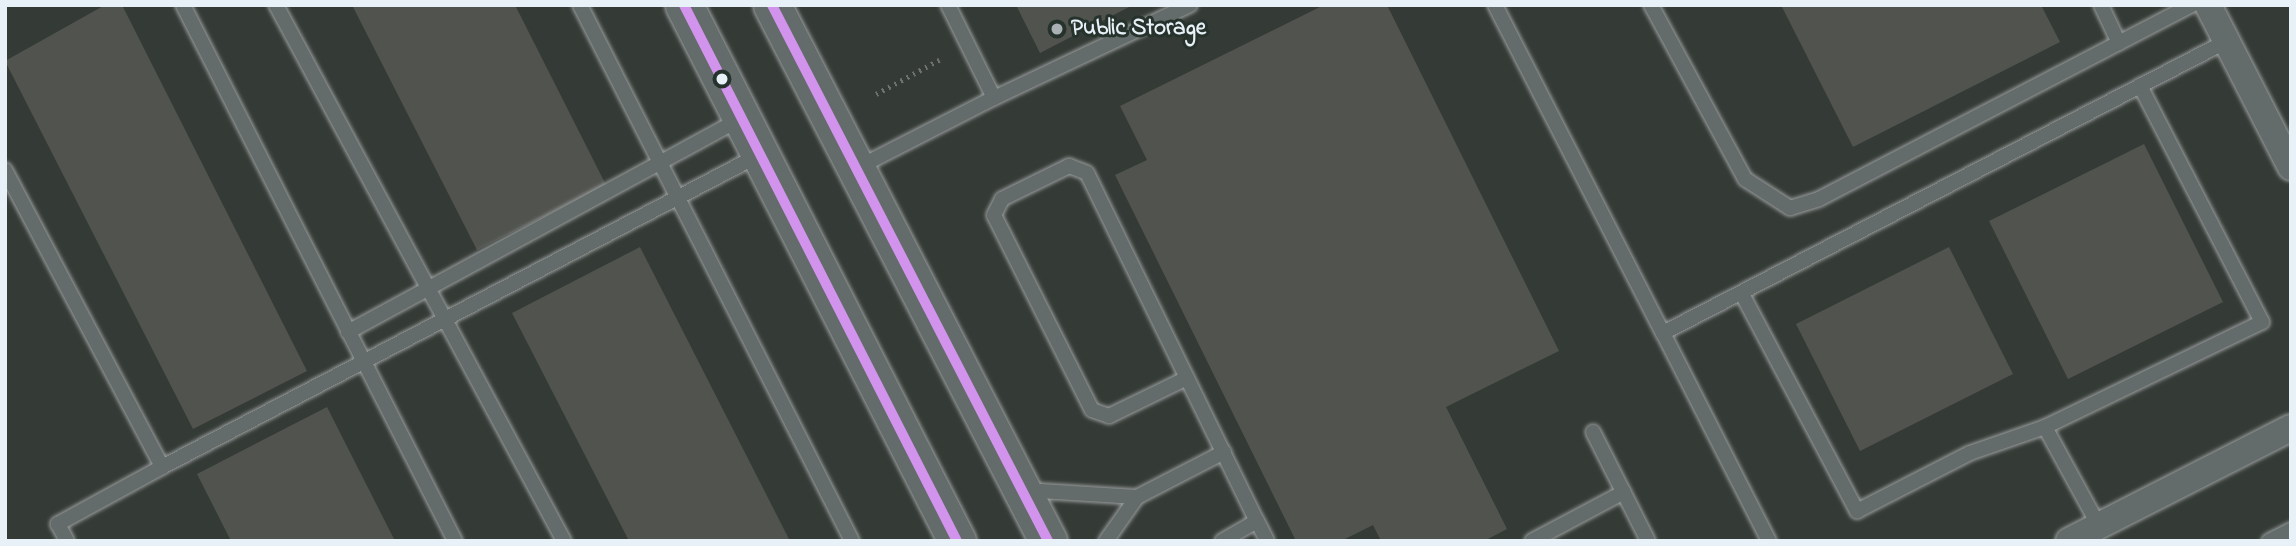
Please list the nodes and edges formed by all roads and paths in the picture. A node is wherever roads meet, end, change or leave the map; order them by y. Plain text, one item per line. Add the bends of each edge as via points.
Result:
1 (183, 5) edge
2 (276, 5) edge
3 (580, 5) edge
4 (684, 5) edge
5 (772, 5) edge
6 (948, 5) edge
7 (1190, 5) edge
8 (1495, 5) edge
9 (1651, 5) edge
10 (2101, 5) edge
11 (2191, 5) edge
12 (2208, 5) edge
13 (2227, 41) junction
14 (2119, 43) junction
15 (939, 60) dead end
16 (2140, 86) junction
17 (876, 94) dead end
18 (994, 97) junction
19 (742, 118) junction
20 (761, 154) junction
21 (662, 163) junction
22 (2291, 167) edge
23 (857, 168) junction
24 (5, 170) edge
25 (679, 195) junction
26 (432, 291) junction
27 (1742, 294) junction
28 (447, 320) junction
29 (348, 332) junction
30 (1663, 333) junction
31 (364, 363) junction
32 (1187, 378) junction
33 (2045, 427) junction
34 (2291, 428) edge
35 (1593, 432) dead end
36 (1224, 452) junction
37 (162, 467) junction
38 (1022, 490) junction
39 (1624, 492) junction
40 (1137, 497) junction
41 (1258, 521) junction
42 (2291, 530) edge
43 (2102, 533) edge
44 (66, 541) edge
45 (455, 541) edge
46 (564, 541) edge
47 (852, 541) edge
48 (957, 541) edge
49 (1048, 541) edge
50 (1106, 541) edge
51 (1222, 541) edge
52 (1267, 541) edge
53 (1532, 541) edge
54 (1648, 541) edge
55 (1769, 541) edge
56 (2068, 541) edge
57 (2269, 541) edge

1 - 29 lane
2 - 26 lane
3 - 21 lane
4 - 19 main road
5 - 23 main road
6 - 18 lane
7 - 18 lane
8 - 30 lane
9 - 14 lane via 1745,179 1790,208 1819,199
10 - 14 lane
11 - 14 lane
12 - 13 street
13 - 16 lane
13 - 22 street
15 - 17 path
16 - 27 lane
16 - 33 lane via 2262,322
18 - 23 lane
19 - 20 main road
19 - 21 lane
20 - 25 lane
20 - 48 main road
21 - 25 lane
21 - 26 lane
23 - 38 main road
24 - 37 lane
25 - 28 lane
25 - 47 lane
26 - 28 lane
26 - 29 lane
27 - 30 lane
27 - 33 lane via 1857,511 1970,453
28 - 31 lane
28 - 46 lane
29 - 31 lane
30 - 55 lane
31 - 37 lane
31 - 45 lane
32 - 32 lane via 1087,173 1069,166 1002,199 994,215 1092,410 1109,416
32 - 36 lane
33 - 43 lane
34 - 43 street
35 - 39 lane
36 - 40 lane
36 - 41 lane
37 - 44 lane via 58,524
38 - 40 lane
38 - 49 main road
39 - 53 lane
39 - 54 lane
40 - 50 lane
41 - 51 lane
41 - 52 lane
42 - 57 lane
43 - 56 street

